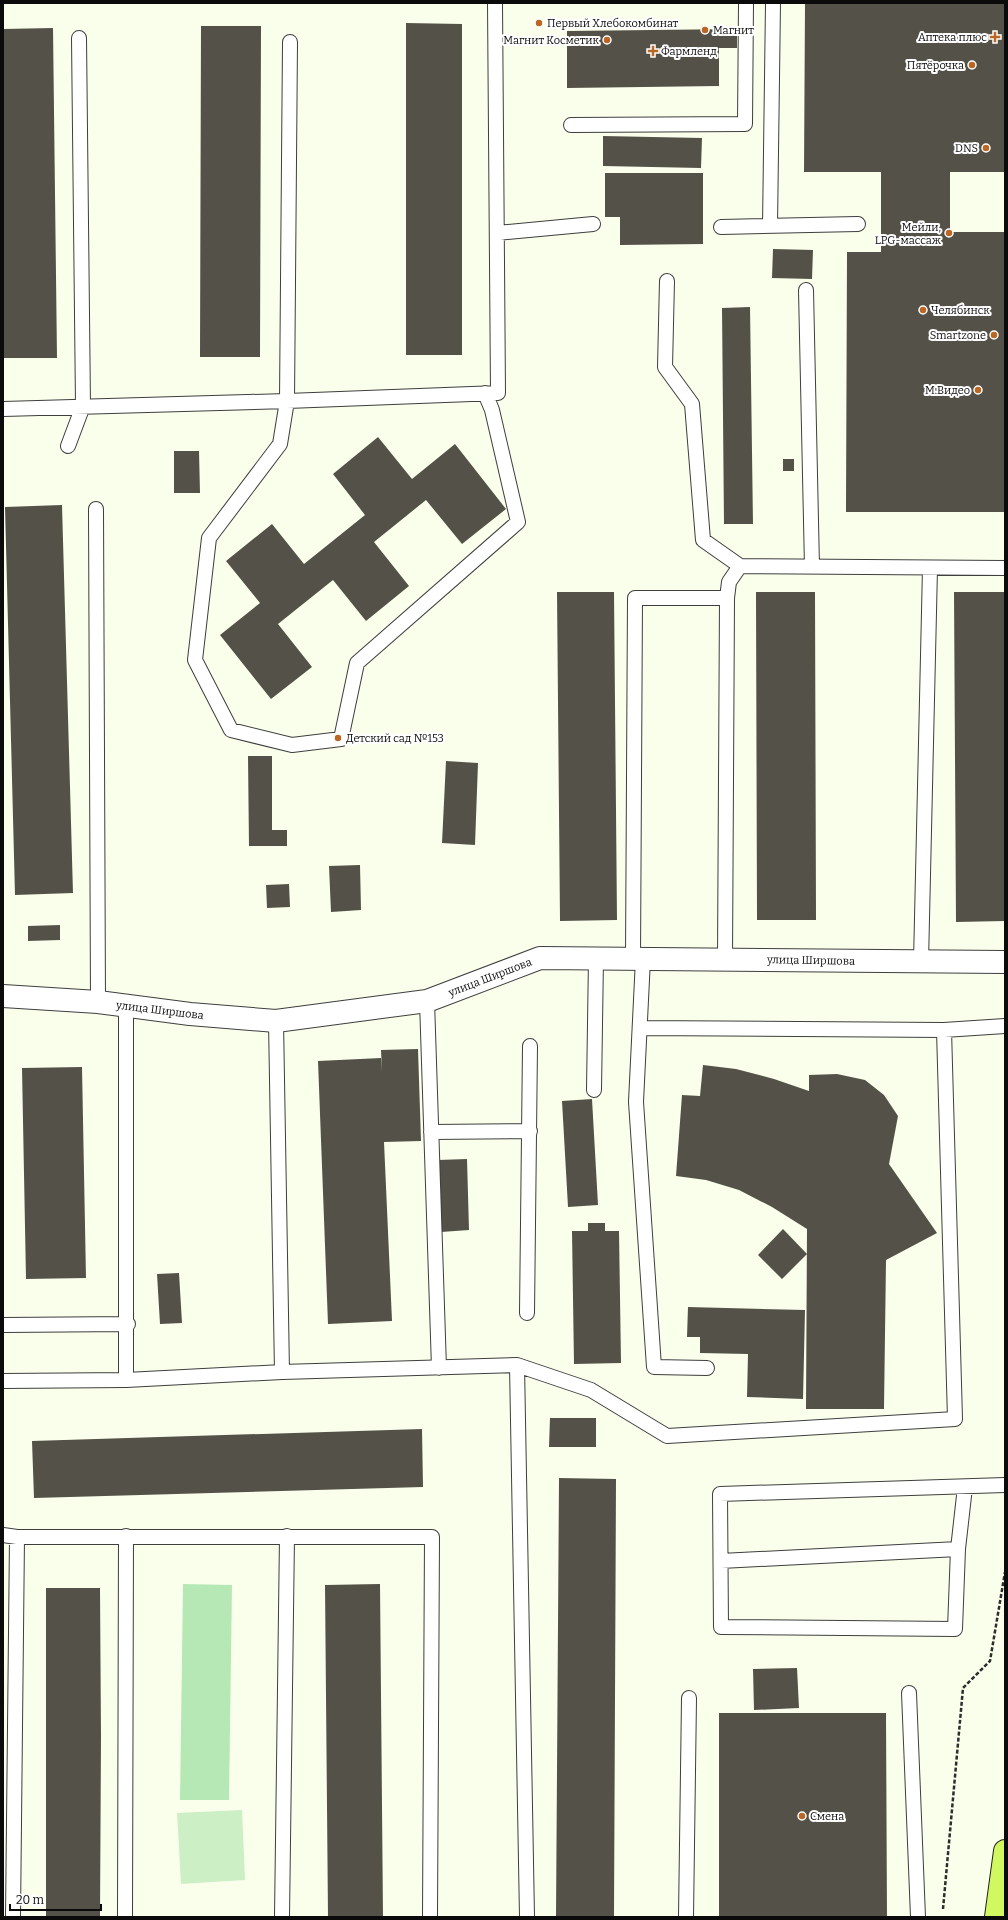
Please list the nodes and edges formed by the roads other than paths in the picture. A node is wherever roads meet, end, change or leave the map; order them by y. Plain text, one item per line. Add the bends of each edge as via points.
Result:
1 (495, 3) edge
2 (746, 3) edge
3 (773, 3) edge
4 (79, 38) dead end
5 (290, 42) dead end
6 (571, 125) dead end
7 (593, 224) dead end
8 (858, 224) dead end
9 (770, 226) junction
10 (721, 227) dead end
11 (497, 233) junction
12 (668, 281) dead end
13 (806, 290) dead end
14 (485, 393) junction
15 (287, 401) junction
16 (83, 406) junction
17 (3, 409) edge
18 (68, 446) dead end
19 (96, 509) dead end
20 (740, 566) junction
21 (812, 567) junction
22 (930, 568) junction
23 (1005, 568) edge
24 (727, 598) junction
25 (596, 958) junction
26 (638, 959) junction
27 (725, 959) junction
28 (921, 962) junction
29 (1005, 962) edge
30 (3, 996) edge
31 (427, 1001) junction
32 (98, 1002) junction
33 (126, 1006) junction
34 (276, 1020) junction
35 (1005, 1026) edge
36 (640, 1028) junction
37 (944, 1030) junction
38 (530, 1046) dead end
39 (594, 1090) dead end
40 (530, 1131) junction
41 (431, 1132) junction
42 (527, 1314) dead end
43 (128, 1324) junction
44 (3, 1325) edge
45 (517, 1365) junction
46 (439, 1368) junction
47 (707, 1368) dead end
48 (282, 1372) junction
49 (126, 1380) junction
50 (3, 1381) edge
51 (1005, 1485) edge
52 (965, 1487) junction
53 (10, 1536) edge
54 (126, 1536) junction
55 (287, 1536) junction
56 (958, 1550) junction
57 (721, 1561) junction
58 (908, 1692) dead end
59 (689, 1698) dead end
60 (1005, 1851) edge
61 (13, 1917) edge
62 (125, 1917) edge
63 (282, 1917) edge
64 (430, 1917) edge
65 (527, 1917) edge
66 (686, 1917) edge
67 (918, 1917) edge
68 (996, 1917) edge

1 - 11 lane
2 - 6 lane via 745,124
3 - 9 lane
4 - 16 lane
5 - 15 lane
7 - 11 lane
8 - 9 lane
9 - 10 lane
11 - 14 lane via 498,393
12 - 20 lane via 665,367 692,404 703,540
13 - 21 lane
14 - 15 lane
14 - 15 lane via 492,410 518,522 358,663 341,739 292,744 231,730 195,660 209,538 280,444
15 - 16 lane
16 - 17 lane
16 - 18 lane
19 - 32 lane
20 - 21 lane
20 - 24 lane via 729,582
21 - 22 lane
22 - 23 lane
22 - 28 lane
24 - 26 lane via 635,598
24 - 27 lane
25 - 26 street, улица Ширшова
25 - 31 street, улица Ширшова via 540,958
25 - 39 lane
26 - 27 street, улица Ширшова
26 - 36 lane
27 - 28 street, улица Ширшова
28 - 29 street, улица Ширшова
30 - 32 street, улица Ширшова
31 - 34 street, улица Ширшова
31 - 41 lane
32 - 33 street, улица Ширшова
33 - 34 street, улица Ширшова via 190,1014
33 - 43 lane
34 - 48 lane
35 - 37 lane
36 - 37 lane
36 - 47 lane via 636,1102 654,1367
37 - 45 lane via 955,1419 667,1436 591,1390
38 - 40 lane
40 - 41 lane
40 - 42 lane
41 - 46 lane
43 - 44 lane
43 - 49 lane
45 - 46 lane
45 - 65 lane
46 - 48 lane
48 - 49 lane
49 - 50 lane
51 - 52 lane
52 - 56 lane
52 - 57 lane via 720,1494
53 - 54 lane
53 - 61 lane
54 - 55 lane
54 - 62 lane
55 - 63 lane
55 - 64 lane via 432,1537
56 - 57 lane
56 - 57 lane via 955,1629 721,1627
58 - 67 lane
59 - 66 lane
60 - 68 main road

